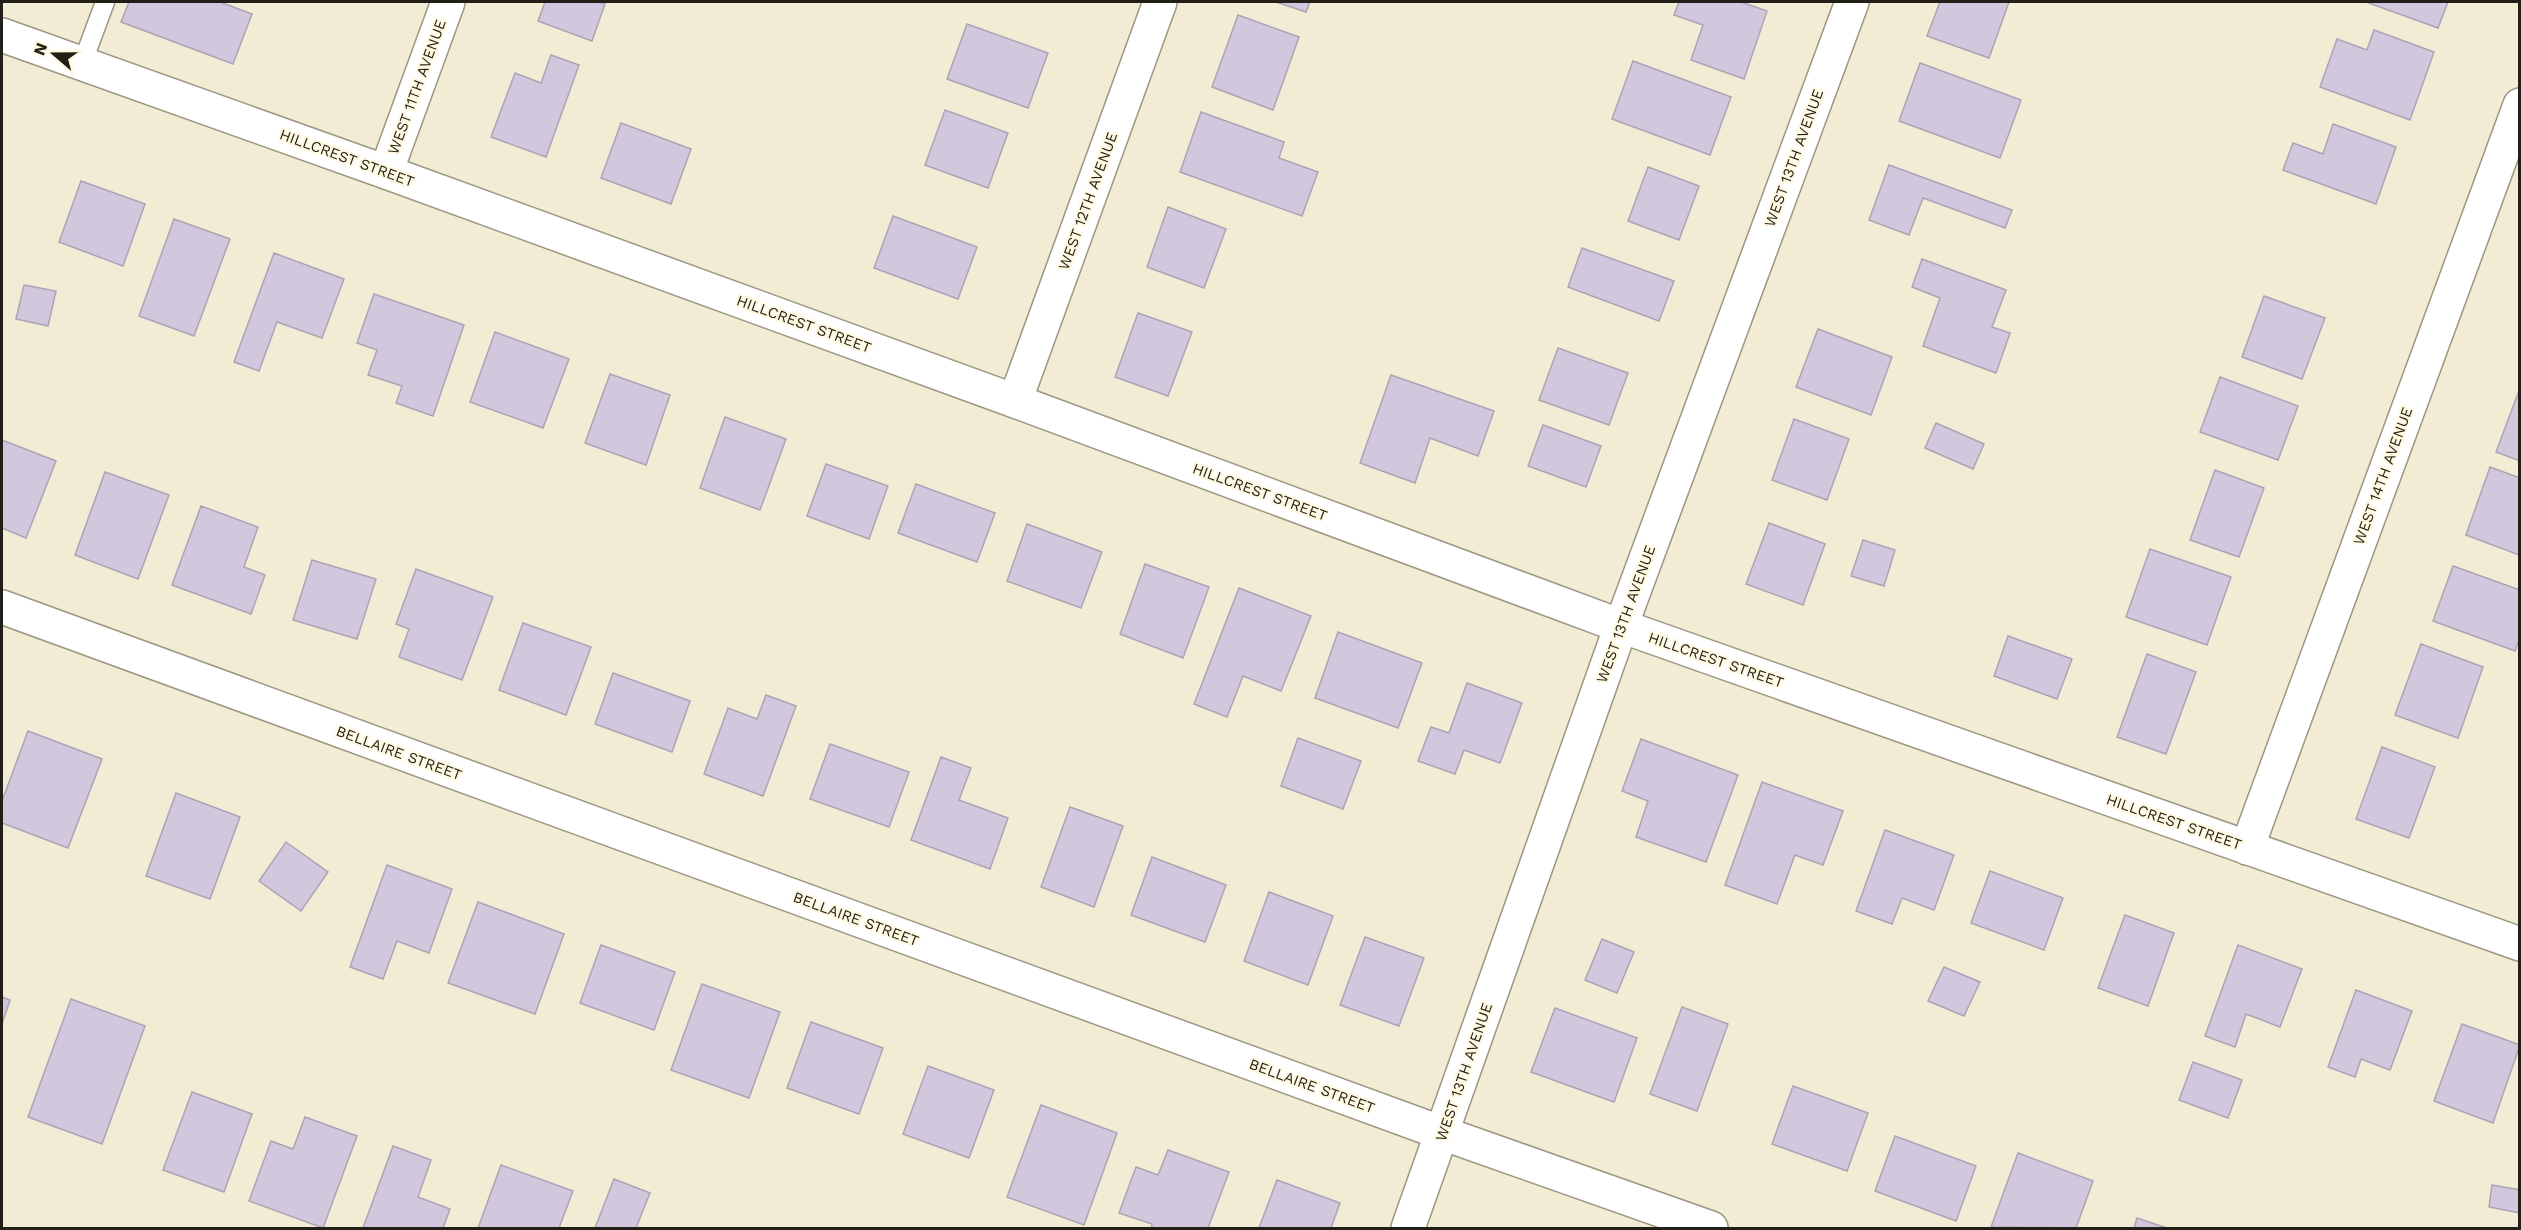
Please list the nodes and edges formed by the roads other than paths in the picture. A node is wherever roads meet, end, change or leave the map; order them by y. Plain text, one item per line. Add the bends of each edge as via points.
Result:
1 (105, 2) edge
2 (448, 2) edge
3 (1160, 2) edge
4 (1852, 2) edge
5 (2, 35) edge
6 (82, 64) junction
7 (2520, 105) edge
8 (386, 172) junction
9 (1015, 401) junction
10 (2, 608) edge
11 (1621, 626) junction
12 (2247, 848) junction
13 (2520, 944) edge
14 (1442, 1133) junction
15 (1408, 1228) edge
16 (1711, 1228) edge

1 - 6 lane
2 - 8 street, WEST 11TH AVENUE
3 - 9 street, WEST 12TH AVENUE
4 - 11 street, WEST 13TH AVENUE
5 - 6 street, HILLCREST STREET
6 - 8 street, HILLCREST STREET
7 - 12 street, WEST 14TH AVENUE
8 - 9 street, HILLCREST STREET
9 - 11 street, HILLCREST STREET
10 - 14 street, BELLAIRE STREET
11 - 12 street, HILLCREST STREET
11 - 14 street, WEST 13TH AVENUE
12 - 13 street, HILLCREST STREET
14 - 15 street, WEST 13TH AVENUE
14 - 16 street, BELLAIRE STREET

